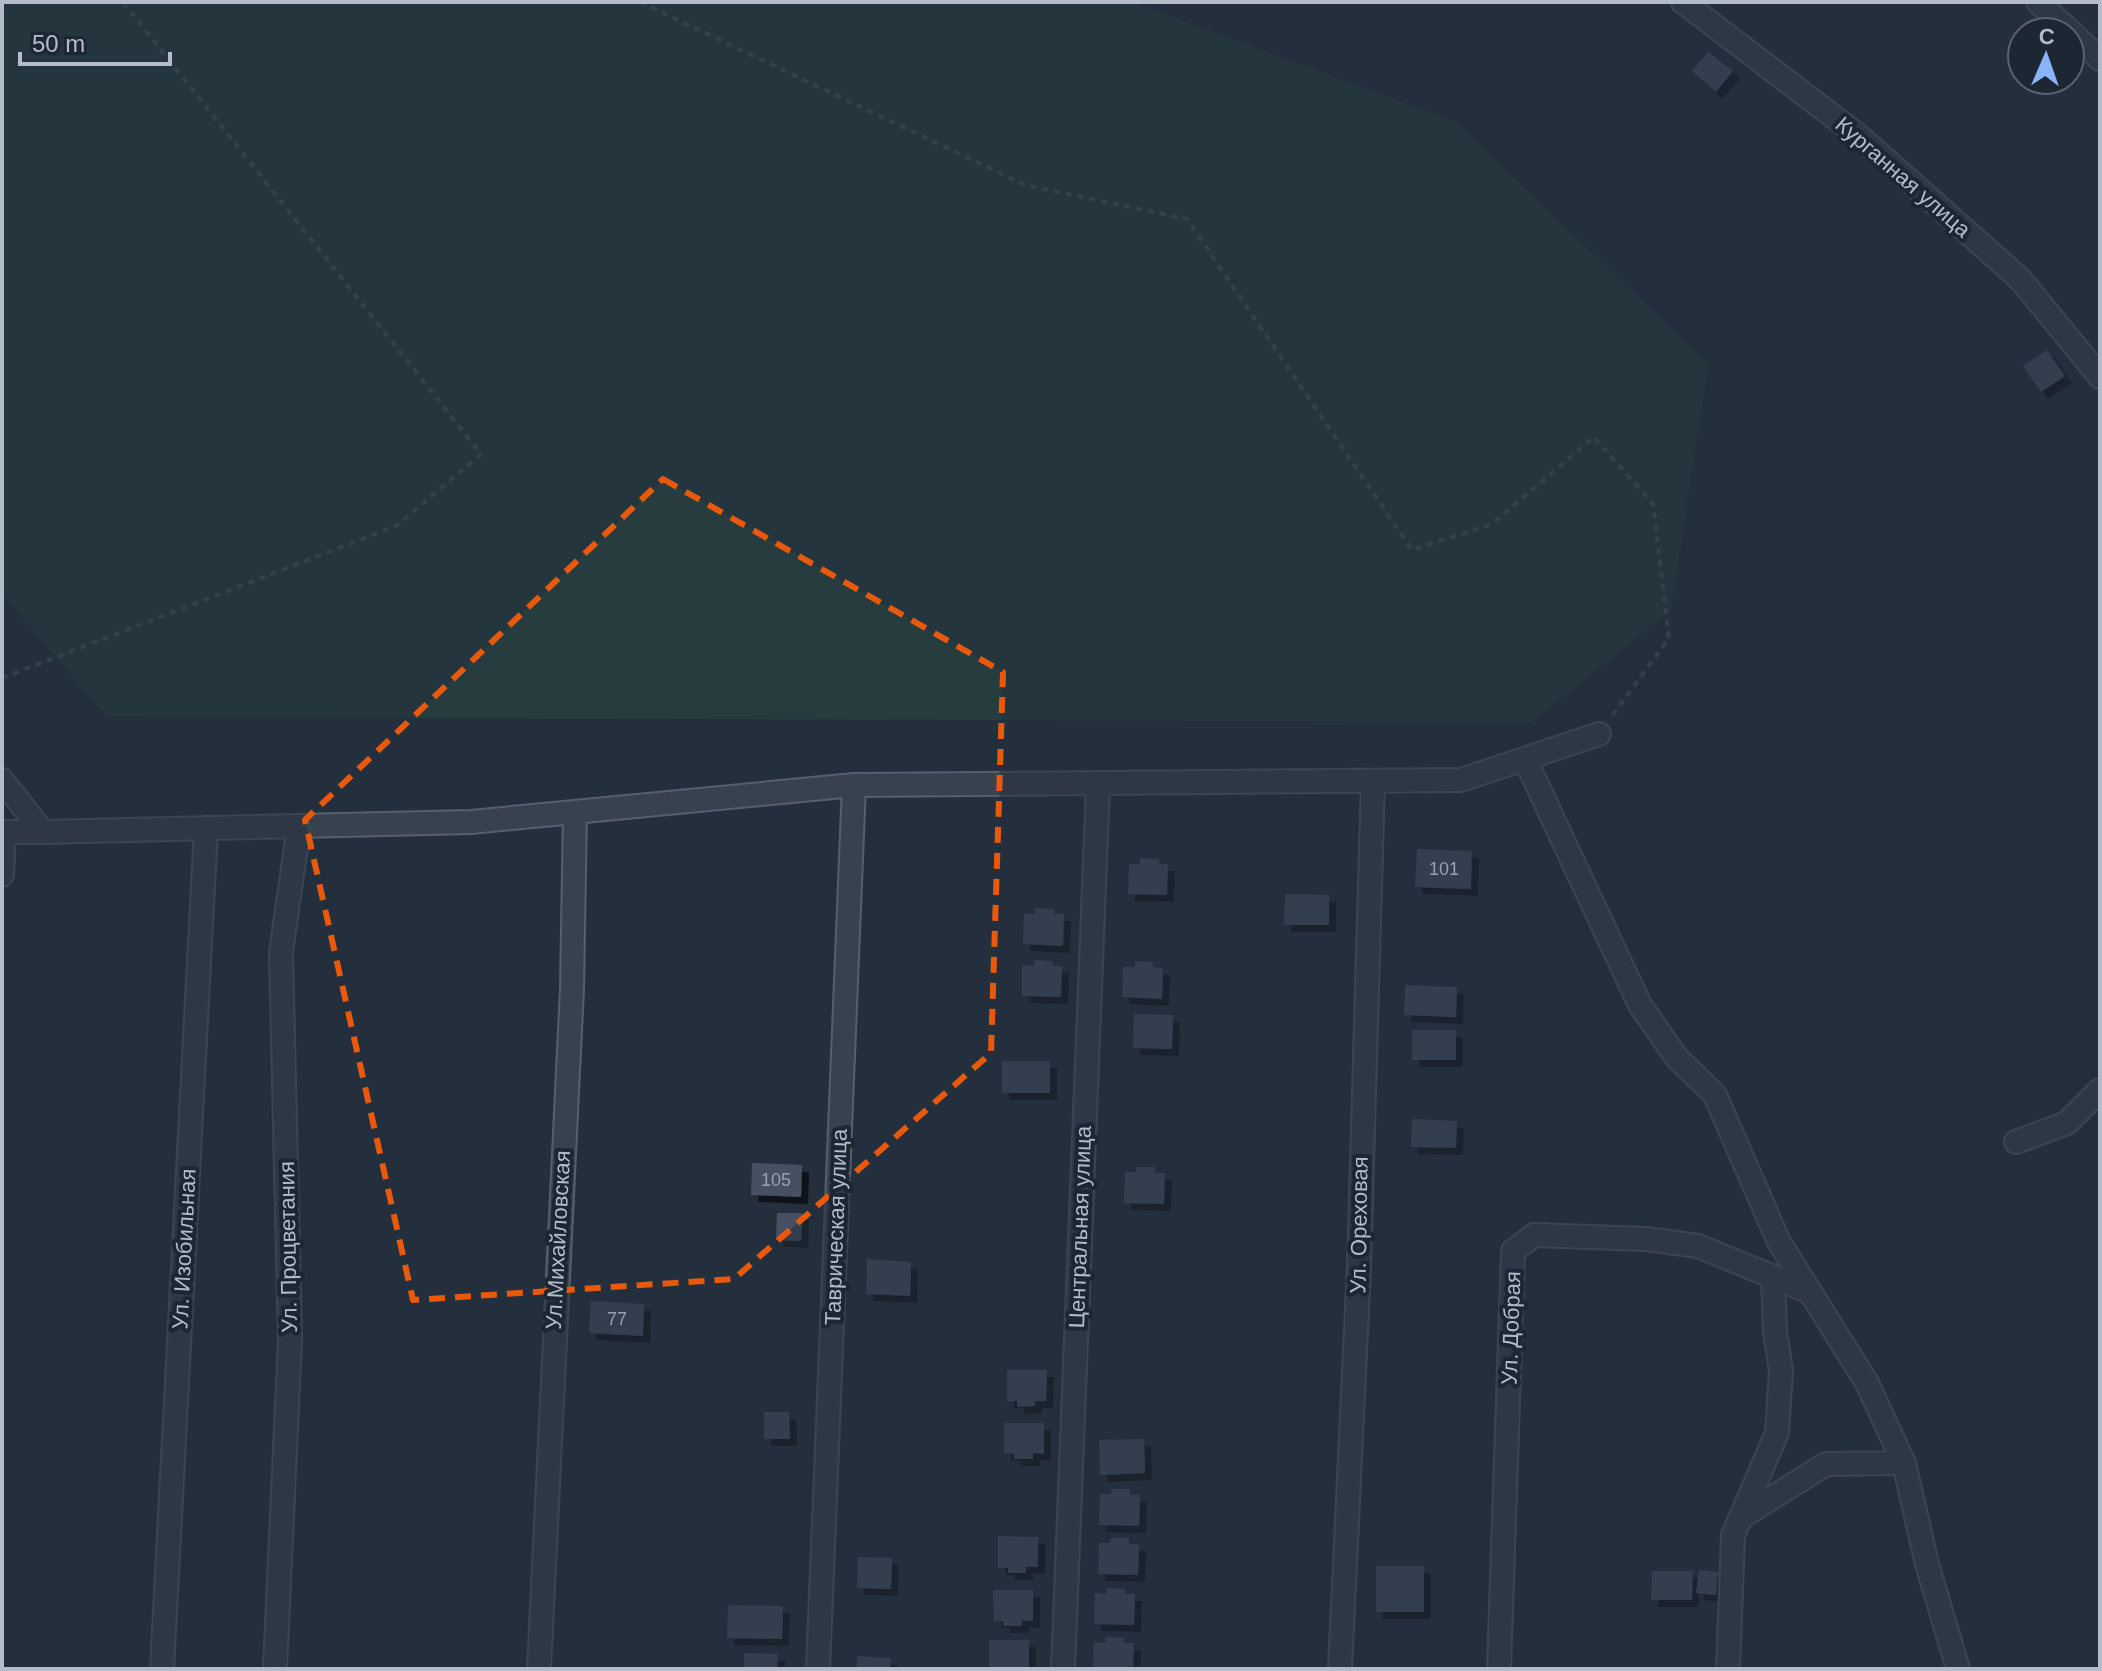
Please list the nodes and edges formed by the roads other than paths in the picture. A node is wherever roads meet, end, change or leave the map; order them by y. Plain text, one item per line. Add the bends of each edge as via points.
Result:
1 (1683, 2) edge
2 (2038, 2) edge
3 (2100, 59) edge
4 (2100, 377) edge
5 (1599, 734) road end
6 (1525, 759) junction
7 (2, 780) edge
8 (1373, 781) junction
9 (854, 785) junction
10 (1098, 785) junction
11 (12, 801) edge
12 (575, 812) junction
13 (299, 826) junction
14 (206, 828) junction
15 (43, 832) junction
16 (2, 875) edge
17 (2100, 1090) edge
18 (2016, 1142) dead end
19 (1773, 1278) junction
20 (1810, 1292) junction
21 (1904, 1463) junction
22 (1737, 1526) junction
23 (162, 1669) edge
24 (275, 1669) edge
25 (539, 1669) edge
26 (818, 1669) edge
27 (1063, 1669) edge
28 (1340, 1669) edge
29 (1499, 1669) edge
30 (1728, 1669) edge
31 (1958, 1669) edge

1 - 4 street, Курганная улица via 1859,136 2021,280
2 - 3 street
5 - 6 street
6 - 8 street via 1461,780
6 - 20 street via 1640,1005 1677,1058 1715,1095 1779,1242
7 - 11 street
8 - 10 street
8 - 28 street, Ул. Ореховая via 1359,1267
9 - 10 street
9 - 12 street
9 - 26 street, Таврическая улица
10 - 27 street, Центральная улица
11 - 15 street
12 - 13 street via 471,822
12 - 25 street, Ул.Михайловская via 572,989
13 - 14 street
13 - 24 street, Ул. Процветания via 281,952 290,1340
14 - 15 street
14 - 23 street, Ул. Изобильная
15 - 16 street via 4,832
17 - 18 street via 2067,1123
19 - 20 street, Ул. Добрая
19 - 22 street via 1781,1371 1777,1433
19 - 29 street, Ул. Добрая via 1698,1246 1646,1239 1534,1235 1513,1251
20 - 21 street via 1867,1383
21 - 22 street via 1826,1464
21 - 31 street
22 - 30 street

